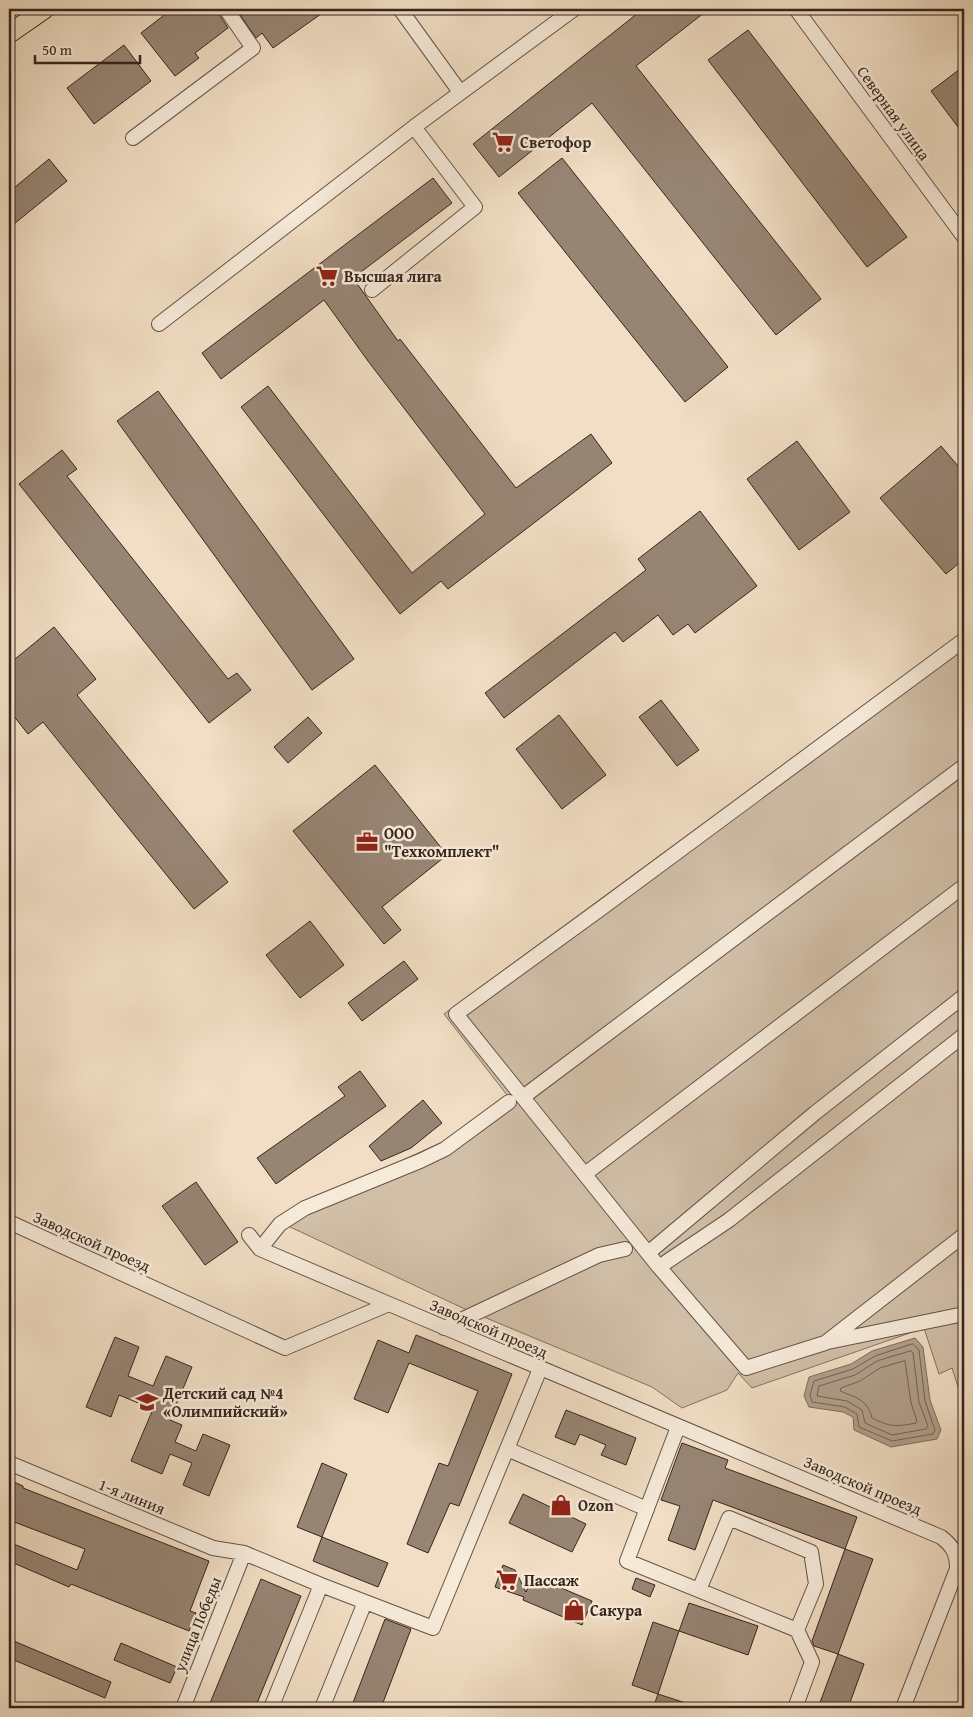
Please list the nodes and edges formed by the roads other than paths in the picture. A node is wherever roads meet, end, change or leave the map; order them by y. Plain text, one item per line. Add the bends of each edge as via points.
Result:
1 (226, 9) edge
2 (400, 9) edge
3 (574, 9) edge
4 (796, 9) edge
5 (40, 10) edge
6 (9, 34) edge
7 (460, 92) junction
8 (414, 127) junction
9 (133, 138) dead end
10 (964, 237) edge
11 (372, 290) dead end
12 (159, 324) dead end
13 (964, 640) edge
14 (964, 766) edge
15 (964, 886) edge
16 (964, 996) edge
17 (964, 1035) edge
18 (523, 1097) junction
19 (509, 1102) dead end
20 (586, 1174) junction
21 (9, 1222) edge
22 (249, 1235) dead end
23 (964, 1235) edge
24 (625, 1249) dead end
25 (260, 1250) junction
26 (648, 1253) junction
27 (659, 1267) junction
28 (389, 1304) junction
29 (964, 1314) edge
30 (444, 1328) junction
31 (825, 1343) junction
32 (540, 1368) junction
33 (678, 1427) junction
34 (507, 1449) junction
35 (9, 1464) edge
36 (647, 1509) junction
37 (964, 1540) edge
38 (955, 1552) junction
39 (244, 1553) junction
40 (321, 1585) junction
41 (699, 1590) junction
42 (365, 1602) junction
43 (797, 1630) junction
44 (183, 1708) edge
45 (271, 1708) edge
46 (322, 1708) edge
47 (796, 1708) edge
48 (903, 1708) edge

1 - 9 street via 253,48
2 - 7 street
3 - 7 street
4 - 10 street, Северная улица
5 - 6 main road
7 - 8 street
8 - 11 street via 475,207
8 - 12 street
13 - 18 street via 456,1014
14 - 18 street
15 - 20 street
16 - 26 street via 816,1113
17 - 27 street via 728,1220
18 - 20 street
19 - 25 street via 445,1149 305,1208 280,1224
20 - 26 street
21 - 28 street, Заводской проезд via 285,1348
22 - 25 street
23 - 31 street
24 - 30 street via 600,1255
25 - 28 street
26 - 27 street
27 - 31 street via 746,1368
28 - 30 street, Заводской проезд
29 - 31 street
30 - 32 street, Заводской проезд
32 - 33 street, Заводской проезд
32 - 34 street
33 - 36 street
33 - 38 street, Заводской проезд via 936,1534
34 - 36 street
34 - 42 street, 1-я линия via 434,1628
35 - 39 street, 1-я линия via 213,1548
36 - 41 street via 627,1561
37 - 38 street
38 - 48 street via 957,1569 954,1580
39 - 40 street, 1-я линия
39 - 44 street, улица Победы
40 - 42 street, 1-я линия
40 - 45 street
41 - 43 street
41 - 43 street via 729,1518 811,1552 816,1584
42 - 46 street
43 - 47 street via 812,1662

